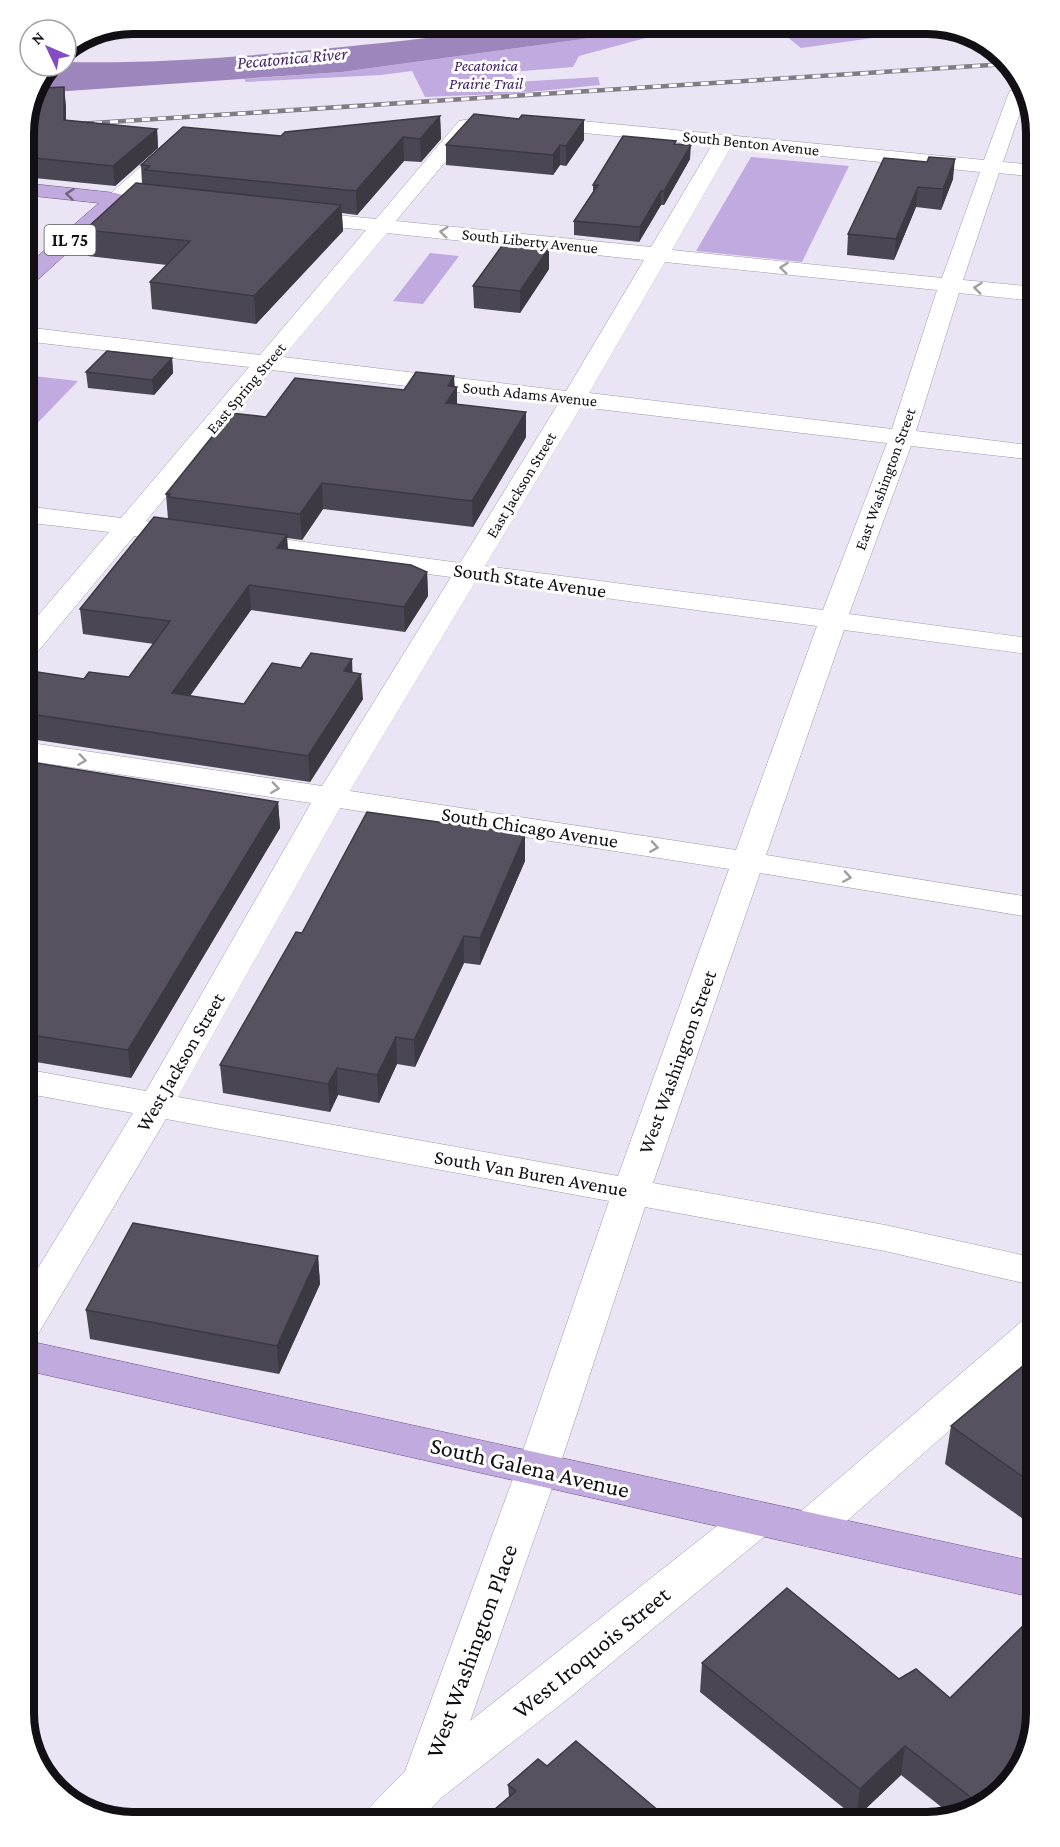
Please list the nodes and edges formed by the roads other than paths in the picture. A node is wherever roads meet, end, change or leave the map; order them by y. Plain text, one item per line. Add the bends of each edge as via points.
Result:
1 (1017, 95) dead end
2 (522, 122) edge
3 (500, 123) edge
4 (725, 140) junction
5 (179, 143) edge
6 (992, 167) junction
7 (1025, 170) edge
8 (35, 190) edge
9 (116, 199) junction
10 (139, 201) edge
11 (276, 215) edge
12 (380, 225) junction
13 (657, 254) junction
14 (35, 270) edge
15 (950, 285) junction
16 (1025, 293) edge
17 (35, 335) edge
18 (266, 364) junction
19 (574, 399) junction
20 (902, 437) junction
21 (1025, 452) edge
22 (35, 515) edge
23 (129, 527) junction
24 (165, 532) edge
25 (224, 540) edge
26 (468, 572) junction
27 (833, 621) junction
28 (35, 637) edge
29 (1025, 646) edge
30 (35, 753) edge
31 (331, 796) junction
32 (749, 861) junction
33 (1025, 906) edge
34 (34, 1083) edge
35 (156, 1105) junction
36 (631, 1191) junction
37 (1025, 1270) edge
38 (34, 1307) edge
39 (1025, 1341) edge
40 (34, 1357) edge
41 (538, 1468) junction
42 (756, 1519) junction
43 (808, 1530) junction
44 (1025, 1578) edge
45 (424, 1783) junction
46 (396, 1812) edge

1 - 6 street, East Washington Street
2 - 4 street, South Benton Avenue
3 - 12 street, East Spring Street via 466,125
4 - 6 street, South Benton Avenue
4 - 13 street, East Jackson Street
5 - 9 street
6 - 7 street, South Benton Avenue
6 - 15 street, East Washington Street
9 -> 8 main road, IL 75
9 - 10 street
9 - 14 main road, IL 75
11 - 12 street, South Liberty Avenue
13 -> 12 street, South Liberty Avenue
12 - 18 street, East Spring Street
15 -> 13 street, South Liberty Avenue
13 - 19 street, East Jackson Street
16 -> 15 street, South Liberty Avenue
15 - 20 street, East Washington Street
17 - 18 street, South Adams Avenue
18 - 19 street, South Adams Avenue
18 - 23 street, East Spring Street
19 - 20 street, South Adams Avenue
19 - 26 street, East Jackson Street
20 - 21 street, South Adams Avenue
20 - 27 street, East Washington Street
22 - 23 street
23 - 24 street
23 - 28 street, East Spring Street
25 - 26 street, South State Avenue
26 - 27 street, South State Avenue
26 - 31 street, East Jackson Street
27 - 29 street, South State Avenue
27 - 32 street, East Washington Street
30 -> 31 street, South Chicago Avenue
31 -> 32 street, South Chicago Avenue
31 - 35 street, West Jackson Street
32 -> 33 street, South Chicago Avenue
32 - 36 street, West Washington Street
34 - 35 street, South Van Buren Avenue
35 - 36 street, South Van Buren Avenue
35 - 38 street, West Jackson Street
36 - 37 street, South Van Buren Avenue via 885,1238
36 - 41 street, West Washington Street
39 - 43 street
40 - 41 main road, South Galena Avenue
41 - 42 main road, South Galena Avenue
41 - 45 street, West Washington Place
42 - 43 main road, South Galena Avenue
42 - 45 street, West Iroquois Street
43 - 44 main road, South Galena Avenue
45 - 46 street, West Washington Place

